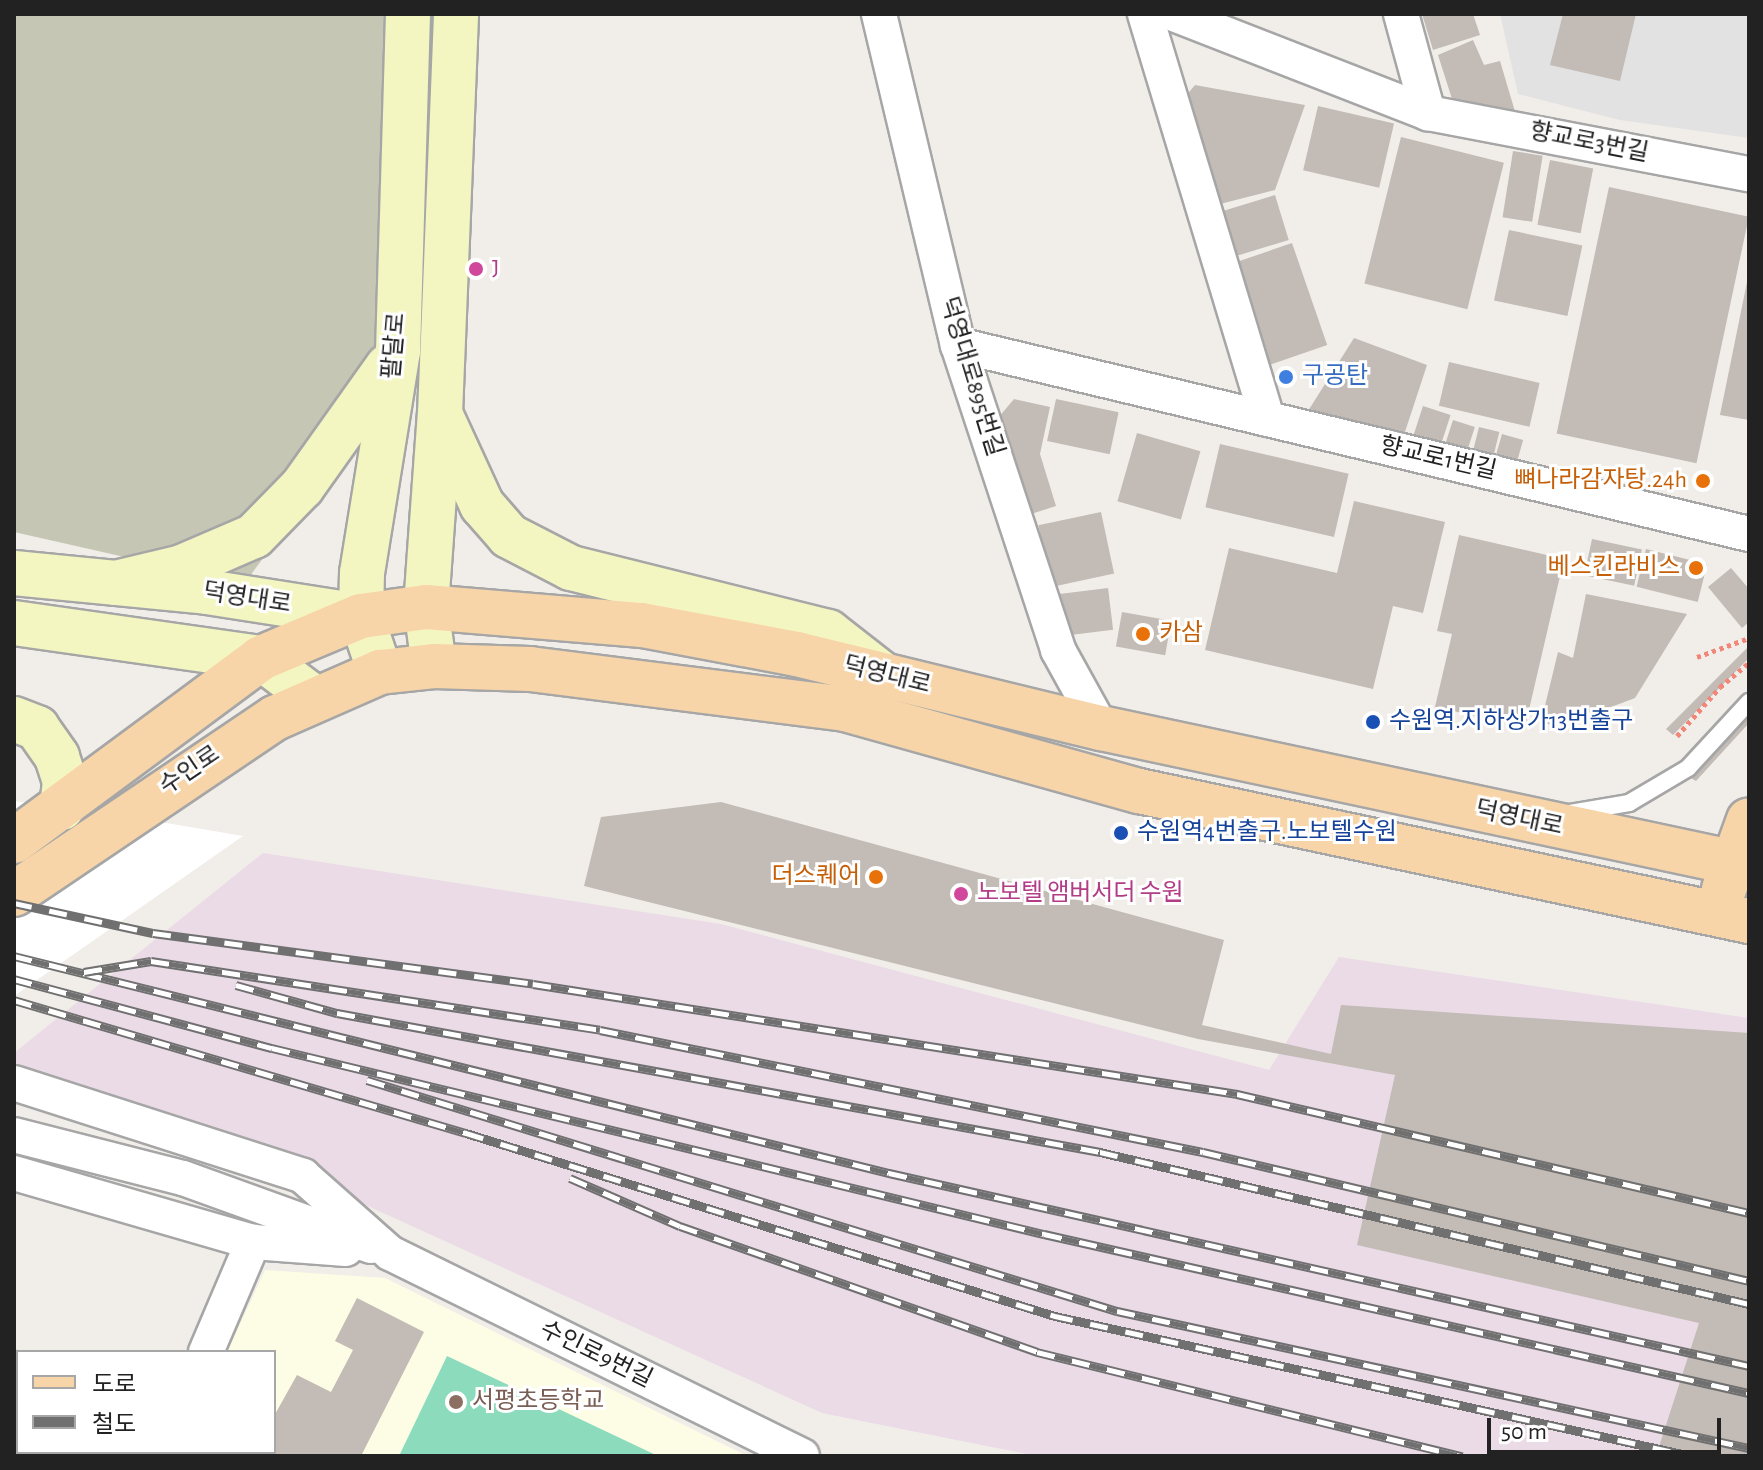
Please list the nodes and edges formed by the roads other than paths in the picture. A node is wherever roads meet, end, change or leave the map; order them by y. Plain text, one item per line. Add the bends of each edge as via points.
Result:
1 (408, 14) edge
2 (456, 14) edge
3 (879, 14) edge
4 (1145, 14) edge
5 (1174, 14) edge
6 (1401, 14) edge
7 (1428, 113) junction
8 (1749, 174) edge
9 (958, 345) junction
10 (398, 351) junction
11 (440, 414) junction
12 (1267, 419) junction
13 (1749, 534) edge
14 (14, 573) edge
15 (116, 583) junction
16 (426, 607) junction
17 (361, 616) junction
18 (14, 623) edge
19 (261, 658) junction
20 (434, 666) junction
21 (380, 672) junction
22 (883, 675) junction
23 (313, 697) junction
24 (1749, 702) edge
25 (14, 719) edge
26 (1101, 728) junction
27 (62, 808) junction
28 (1749, 820) edge
29 (1525, 821) junction
30 (14, 841) edge
31 (1739, 864) edge
32 (14, 894) edge
33 (1734, 918) edge
34 (14, 1083) edge
35 (14, 1135) edge
36 (14, 1173) edge
37 (253, 1242) junction
38 (390, 1253) junction
39 (207, 1350) edge
40 (802, 1456) edge

1 - 10 main road, 팔달로
2 - 11 main road, 팔달로
3 - 9 street, 덕영대로895번길
4 - 12 street
5 - 7 street, 향교로3번길
6 - 7 street
7 - 8 street, 향교로3번길
9 - 12 street, 향교로1번길
9 - 26 street, 덕영대로895번길 via 1058,650
10 - 15 main road via 338,441 254,536 182,567
10 - 17 main road, 팔달로 via 373,485
11 - 16 main road, 팔달로
11 - 22 main road via 482,505 509,536 571,568 828,632
12 - 13 street, 향교로1번길
14 - 15 main road, 덕영대로
15 - 17 main road, 덕영대로
16 - 17 main road, 덕영대로
16 - 20 main road, 팔달로
16 - 22 main road, 덕영대로 via 642,625
17 - 19 main road, 수인로
17 - 21 main road, 팔달로
18 - 19 main road
19 - 23 main road
19 - 27 main road, 수인로
20 - 21 main road, 덕영대로
20 - 33 main road, 덕영대로 via 530,669 845,709 1139,791
21 - 23 main road, 수인로
22 - 26 main road, 덕영대로
23 - 32 main road, 수인로 via 241,737
24 - 29 lane via 1688,768 1629,803
25 - 27 main road via 37,728 57,757 65,782
26 - 29 main road, 덕영대로
27 - 30 main road, 수인로
28 - 31 main road
29 - 31 main road, 덕영대로
31 - 33 main road
34 - 38 street, 수인로9번길 via 303,1176
35 - 38 street via 183,1178
36 - 37 street, 수인로9번길
37 - 38 street, 수인로9번길
37 - 39 street
38 - 40 street, 수인로9번길

